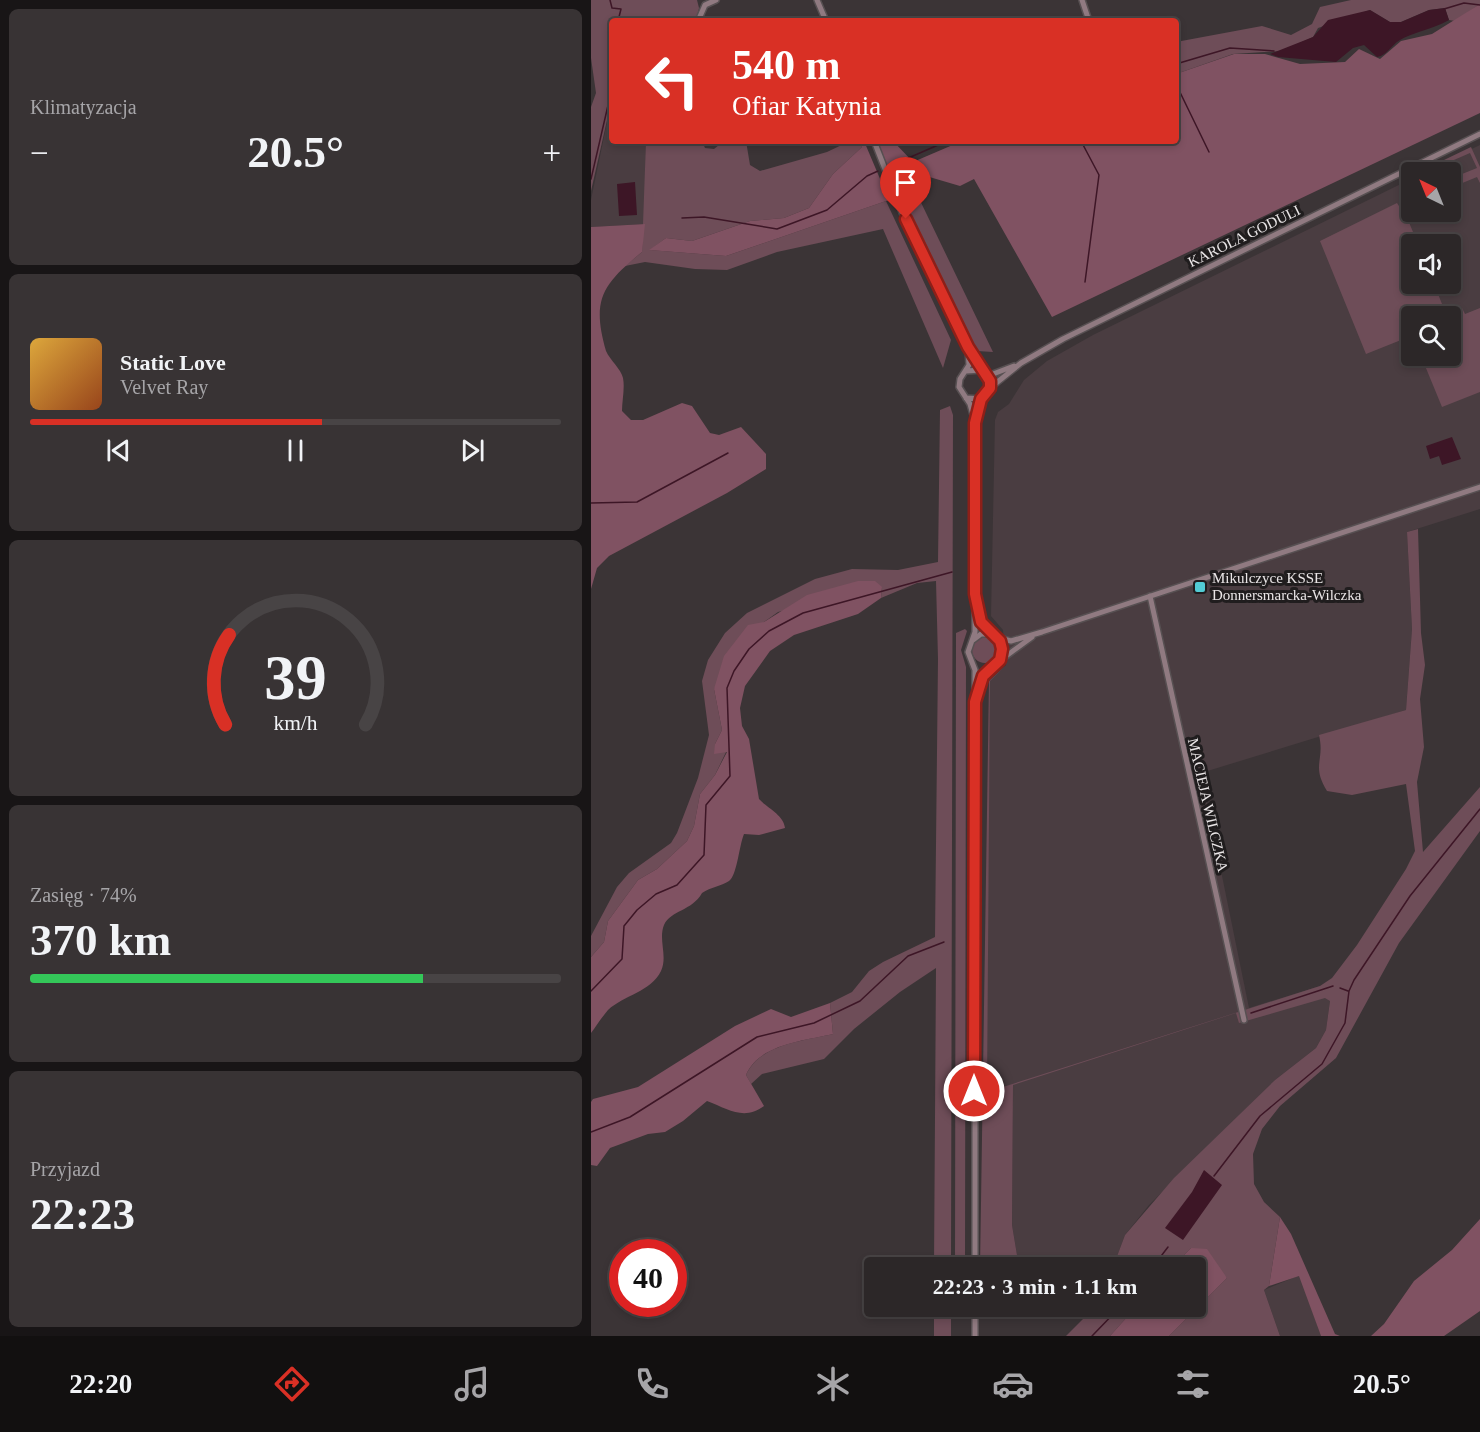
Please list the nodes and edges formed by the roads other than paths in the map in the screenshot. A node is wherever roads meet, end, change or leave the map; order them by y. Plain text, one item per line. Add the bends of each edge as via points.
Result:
1 (716, 0) edge
2 (817, 0) edge
3 (1082, 0) edge
4 (699, 18) edge
5 (825, 18) edge
6 (1088, 18) edge
7 (1480, 134) edge
8 (875, 144) edge
9 (968, 347) junction
10 (1021, 363) junction
11 (965, 372) junction
12 (984, 372) junction
13 (990, 388) junction
14 (966, 398) junction
15 (981, 399) junction
16 (975, 423) junction
17 (1480, 487) edge
18 (975, 594) junction
19 (1150, 596) junction
20 (1042, 632) junction
21 (994, 636) junction
22 (971, 641) junction
23 (1000, 660) junction
24 (972, 661) junction
25 (990, 667) junction
26 (975, 702) junction
27 (1244, 1020) dead end
28 (975, 1257) edge
29 (975, 1317) edge
30 (975, 1336) edge

1 - 4 street via 703,7
2 - 5 street
3 - 6 street
7 - 10 street, KAROLA GODULI via 1093,323
8 - 9 street via 906,219
9 - 11 street via 969,365
9 - 12 street
10 - 12 street, KAROLA GODULI via 993,374
10 - 13 street, KAROLA GODULI
11 - 12 street
11 - 14 street via 959,383
12 - 13 street
13 - 15 street
14 - 15 street
14 - 16 street
15 - 16 street
16 - 18 street
17 - 19 street
18 - 21 street via 981,622
18 - 22 street via 975,632
19 - 20 street
19 - 27 street, MACIEJA WILCZKA
20 - 21 street via 1011,641
20 - 23 street
21 - 22 street via 981,634
21 - 23 street via 1002,649
22 - 24 street via 968,652
23 - 25 street
24 - 25 street
24 - 26 street
25 - 26 street
26 - 28 street
29 - 30 street

